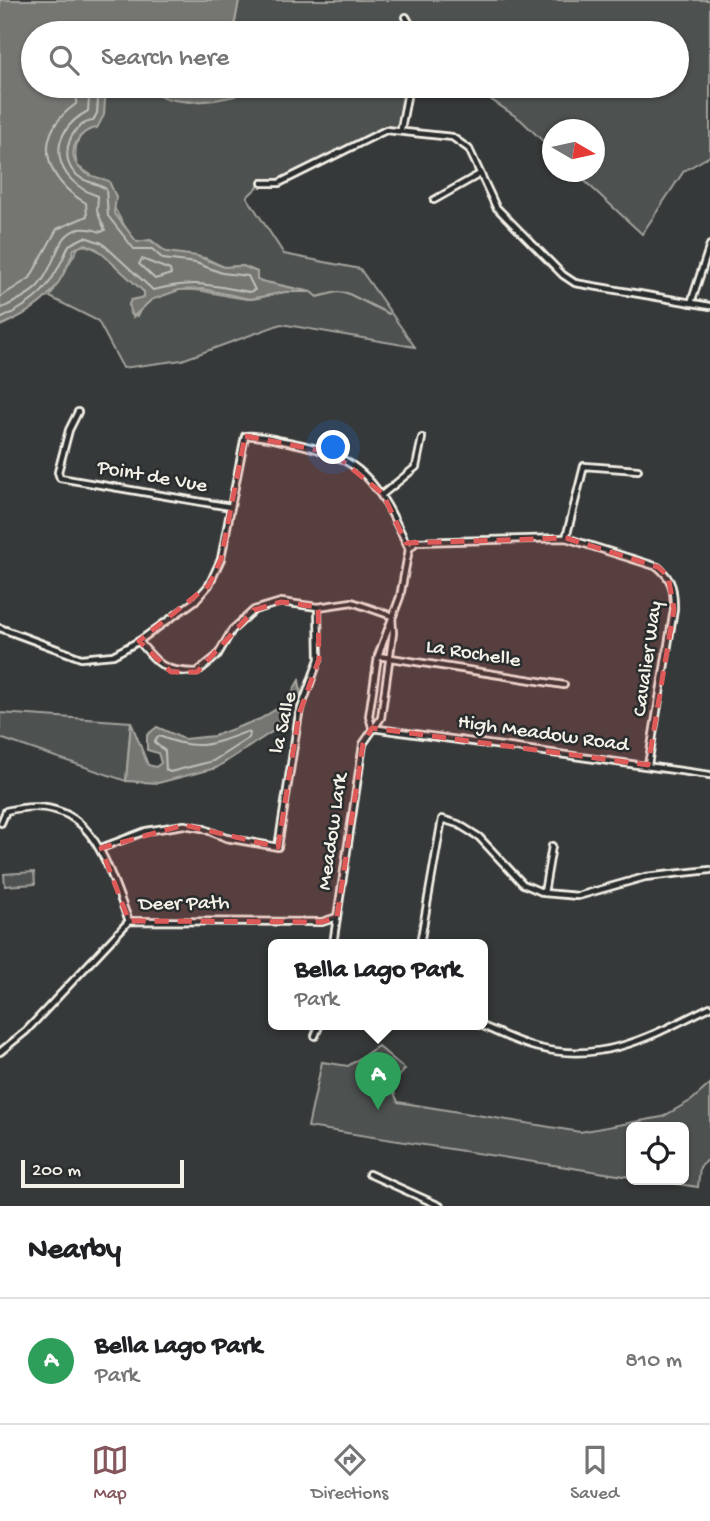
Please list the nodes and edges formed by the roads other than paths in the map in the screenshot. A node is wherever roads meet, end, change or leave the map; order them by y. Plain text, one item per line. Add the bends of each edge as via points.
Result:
1 (405, 17) dead end
2 (408, 21) edge
3 (407, 98) edge
4 (401, 129) junction
5 (480, 174) junction
6 (262, 183) dead end
7 (434, 200) dead end
8 (710, 244) edge
9 (691, 303) junction
10 (710, 306) edge
11 (78, 412) dead end
12 (422, 439) dead end
13 (639, 470) dead end
14 (383, 494) junction
15 (231, 507) junction
16 (566, 538) junction
17 (409, 549) junction
18 (318, 607) junction
19 (392, 616) junction
20 (0, 628) edge
21 (139, 641) junction
22 (378, 656) junction
23 (390, 658) junction
24 (564, 685) dead end
25 (372, 728) junction
26 (648, 765) junction
27 (710, 775) edge
28 (1, 823) edge
29 (552, 846) dead end
30 (101, 848) junction
31 (710, 870) edge
32 (544, 893) junction
33 (337, 916) junction
34 (129, 921) junction
35 (334, 939) edge
36 (421, 939) edge
37 (710, 1007) edge
38 (488, 1028) edge
39 (318, 1030) edge
40 (315, 1036) dead end
41 (0, 1052) edge
42 (369, 1174) dead end
43 (440, 1206) edge

1 - 2 street
3 - 4 street
4 - 5 street via 457,139 469,149
4 - 6 street via 386,130 279,183
5 - 7 street
5 - 9 street via 496,207 575,283
8 - 9 street
9 - 10 street
11 - 15 street, Point de Vue via 58,471 60,478
12 - 14 street via 416,467
13 - 16 street via 584,466
14 - 15 street, Point de Vue via 333,453 250,435 242,440
14 - 17 street, Point de Vue
15 - 21 street via 220,559 209,584 195,601
16 - 17 street, Cavalier Way via 416,542
16 - 26 street, Cavalier Way via 658,567 674,590
17 - 19 street
18 - 19 street via 352,602
18 - 21 street via 281,602 254,610 232,630 217,656 197,672 171,672
18 - 30 street, la Salle via 318,659 299,714 278,847 184,825 146,831
19 - 22 street
19 - 23 street, Meadow Lark
20 - 21 street via 81,658 113,655
22 - 23 street, La Rochelle
22 - 25 street via 369,716
23 - 24 street, La Rochelle
23 - 25 street, Meadow Lark via 381,718
25 - 26 street, High Meadow Road
25 - 33 street, Meadow Lark via 363,744
26 - 27 street, High Meadow Road
28 - 30 street via 6,811 50,806 81,821
29 - 32 street
30 - 34 street
31 - 32 street via 645,877 578,896
32 - 36 street via 523,884 479,837 442,819
33 - 34 street, Deer Path via 322,922
33 - 35 street, Meadow Lark
34 - 41 street, Deer Path via 26,1031
37 - 38 street via 633,1045 593,1052 539,1048
39 - 40 street
42 - 43 street

